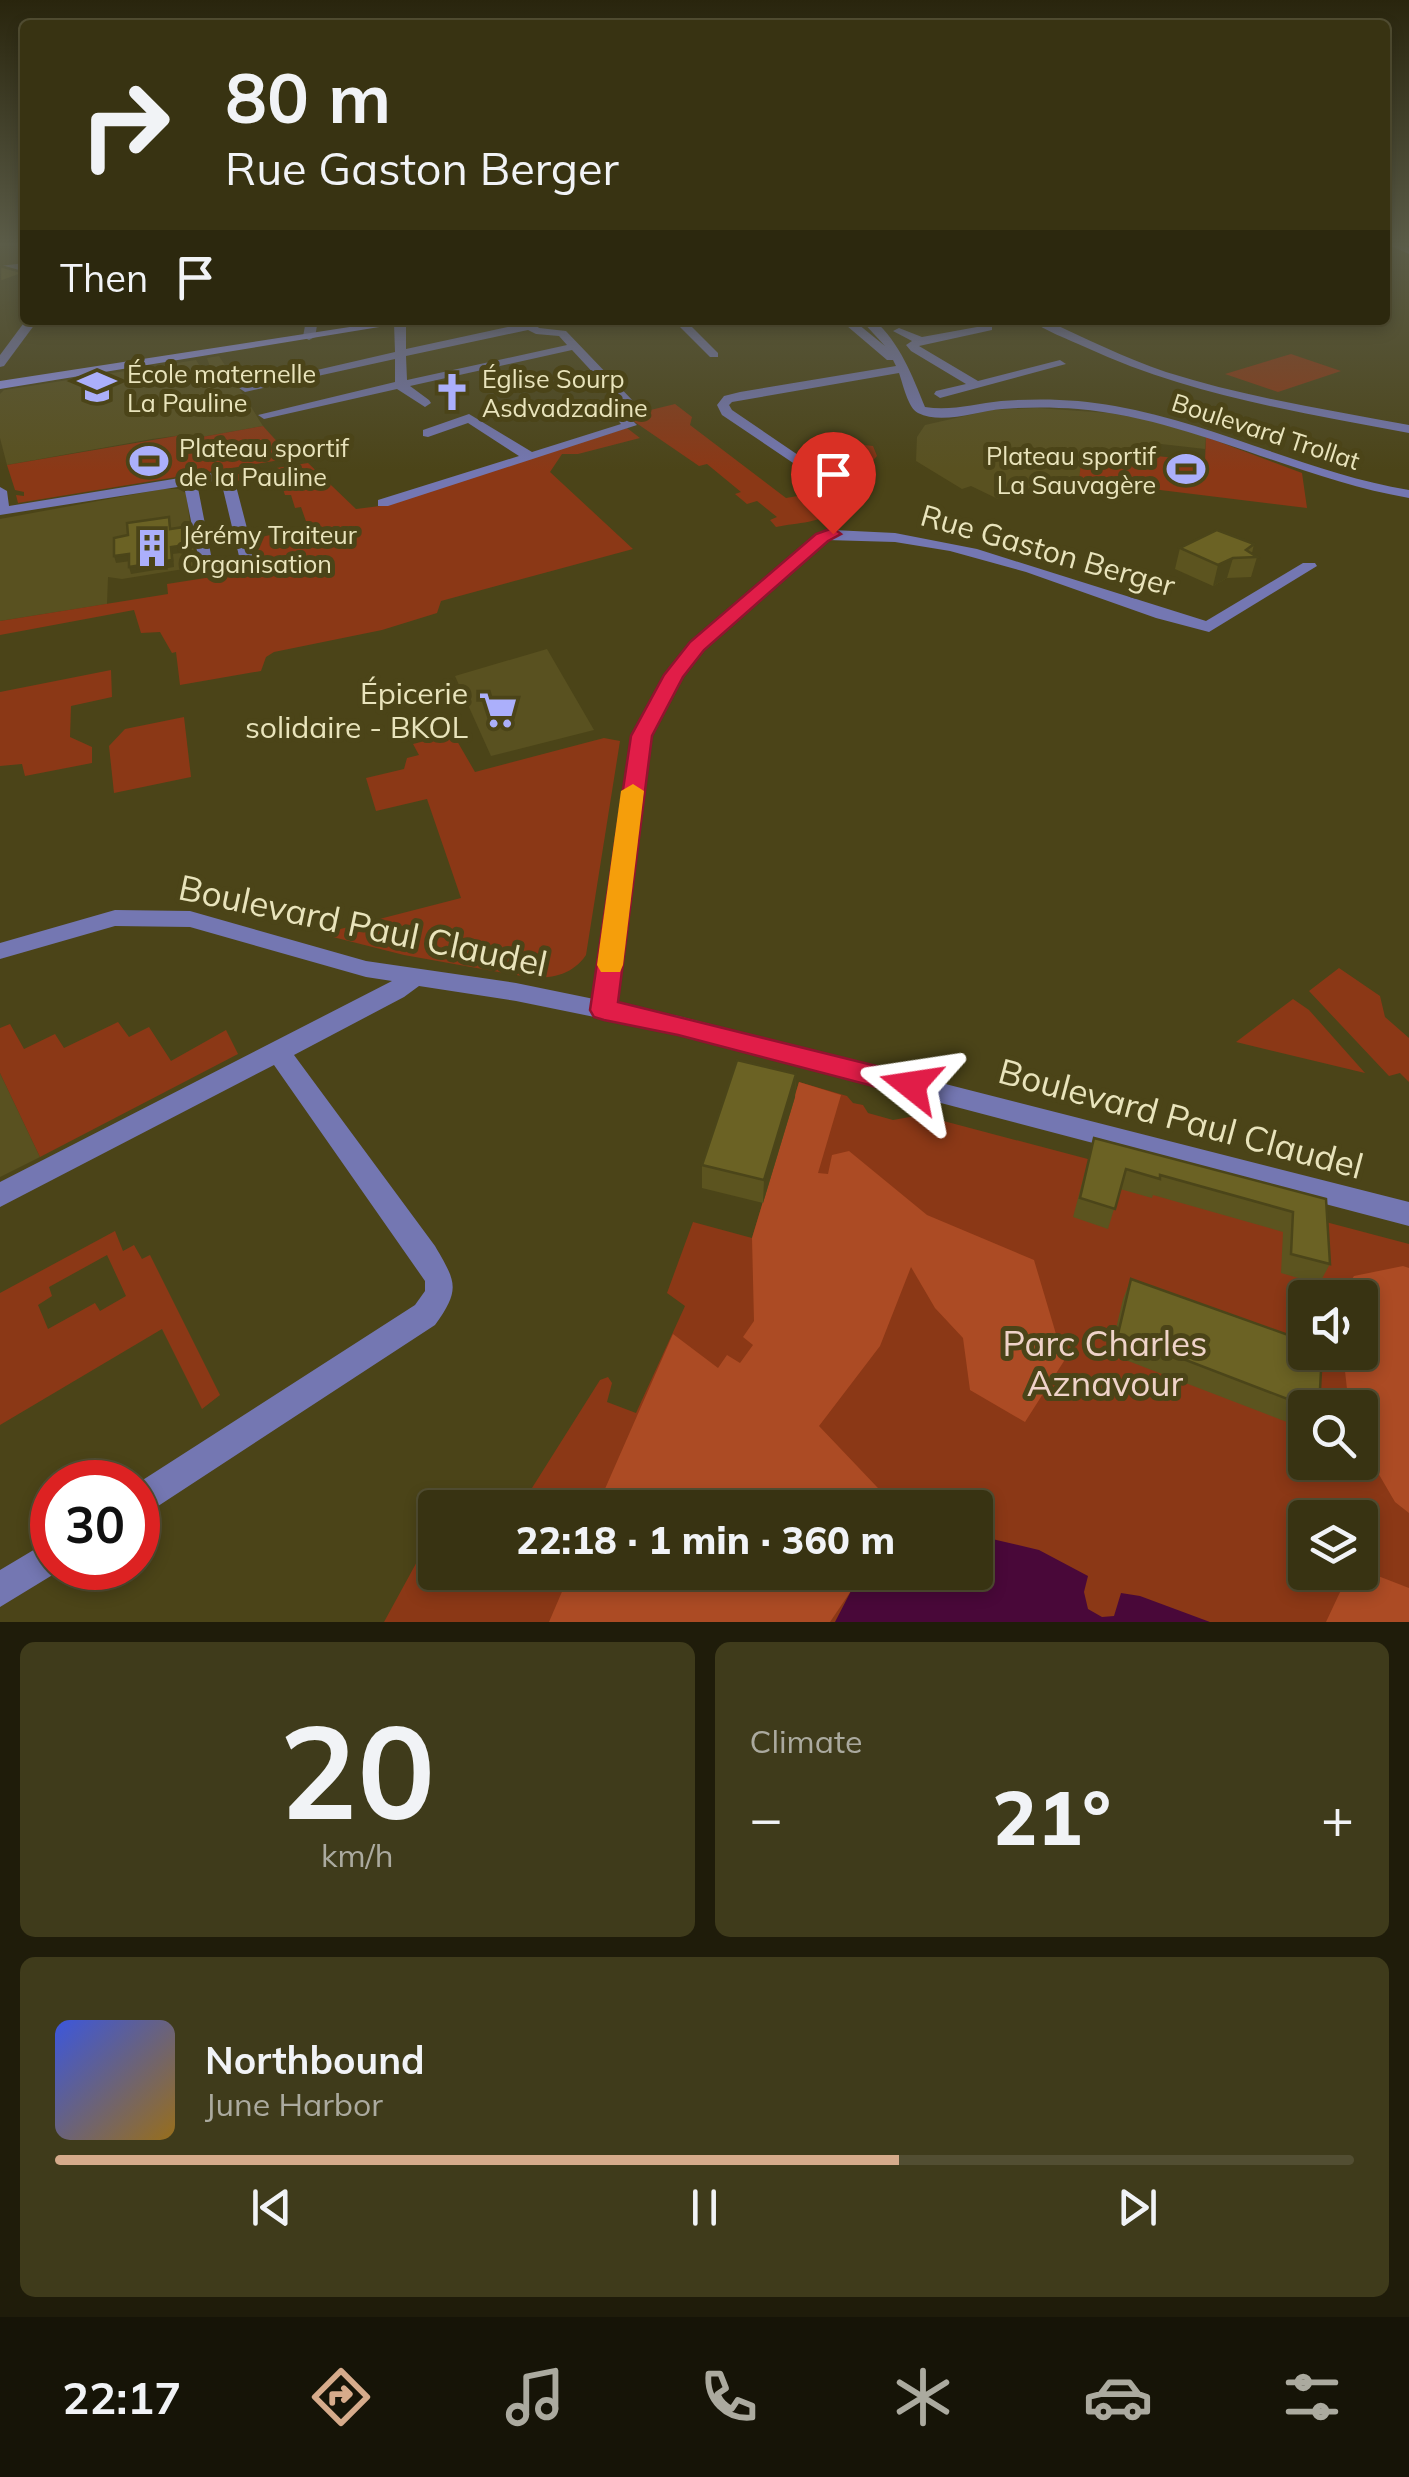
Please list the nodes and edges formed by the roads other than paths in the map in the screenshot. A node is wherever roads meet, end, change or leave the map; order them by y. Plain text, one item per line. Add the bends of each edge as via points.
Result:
1 (29, 325) edge
2 (311, 325) edge
3 (386, 325) edge
4 (400, 325) edge
5 (518, 325) edge
6 (534, 325) edge
7 (685, 325) edge
8 (852, 325) edge
9 (1047, 325) edge
10 (876, 327) edge
11 (988, 328) dead end
12 (23, 333) junction
13 (0, 335) edge
14 (309, 336) junction
15 (921, 341) junction
16 (576, 346) junction
17 (401, 355) junction
18 (714, 355) dead end
19 (0, 362) edge
20 (1060, 364) dead end
21 (902, 367) junction
22 (975, 384) junction
23 (0, 385) edge
24 (401, 386) junction
25 (245, 388) dead end
26 (940, 394) dead end
27 (425, 403) dead end
28 (264, 415) dead end
29 (1409, 429) edge
30 (428, 433) dead end
31 (529, 456) junction
32 (190, 481) junction
33 (0, 491) edge
34 (847, 492) dead end
35 (1409, 494) edge
36 (383, 503) dead end
37 (1310, 566) dead end
38 (0, 950) edge
39 (414, 977) junction
40 (604, 1010) junction
41 (279, 1053) junction
42 (0, 1196) edge
43 (1409, 1214) edge
44 (160, 1487) edge
45 (30, 1570) edge
46 (0, 1590) edge

1 - 12 street
2 - 14 street
3 - 14 main road
4 - 17 street
5 - 17 street
6 - 16 street via 562,332
7 - 18 street
8 - 21 street, Boulevard Trollat
9 - 29 street via 1175,379
10 - 15 street
10 - 21 street, Boulevard Trollat
11 - 15 street
12 - 13 street
12 - 19 street
14 - 23 main road
15 - 22 street via 912,344 915,349
16 - 24 street
16 - 31 street via 630,405 621,418 630,425
17 - 24 street
17 - 25 street
20 - 22 street
21 - 34 street via 728,399 724,405
21 - 35 street, Boulevard Trollat via 916,404 928,412 1032,404 1112,409 1202,430 1350,484
22 - 26 street
24 - 27 street
24 - 28 street
30 - 31 street via 469,418
31 - 36 street
32 - 32 street via 228,482 247,558 205,563
32 - 33 street via 3,511
37 - 40 street, Rue Gaston Berger via 1209,626 931,543 822,537 697,646 642,736
38 - 39 street, Boulevard Paul Claudel via 75,926 150,916 223,926
39 - 40 street, Boulevard Paul Claudel
39 - 41 street
40 - 43 street, Boulevard Paul Claudel
41 - 42 street
41 - 44 street via 425,1255 440,1294 425,1315
45 - 46 street

